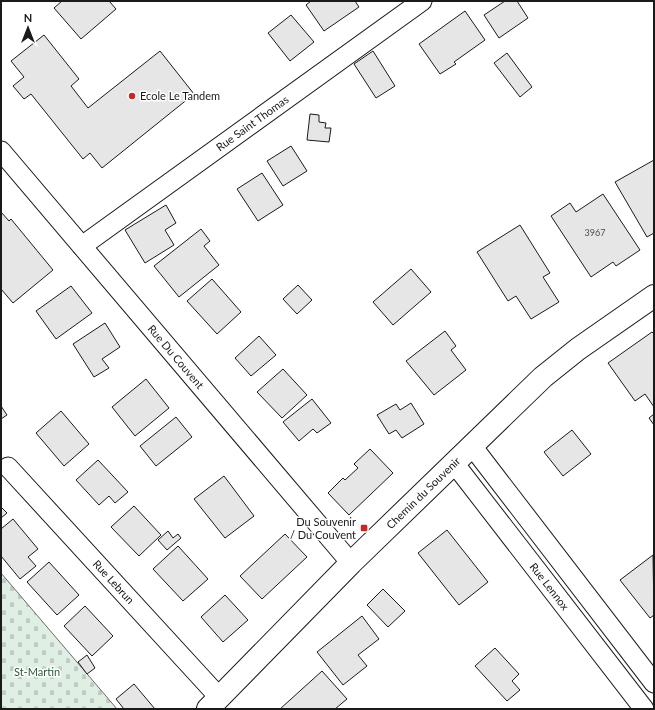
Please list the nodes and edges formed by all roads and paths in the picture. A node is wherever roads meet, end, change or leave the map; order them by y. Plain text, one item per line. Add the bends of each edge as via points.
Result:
1 (411, 4) edge
2 (1, 151) edge
3 (82, 246) junction
4 (654, 296) edge
5 (472, 446) junction
6 (454, 463) junction
7 (8, 467) dead end
8 (351, 563) junction
9 (654, 683) edge
10 (213, 703) edge
11 (644, 709) edge

1 - 3 street, Rue Saint Thomas
2 - 3 street, Rue Du Couvent
3 - 8 street, Rue Du Couvent
4 - 5 street, Chemin du Souvenir via 551,370
5 - 6 street, Chemin du Souvenir
5 - 9 street
6 - 8 street, Chemin du Souvenir
6 - 11 street, Rue Lennox
7 - 10 street, Rue Lebrun
8 - 10 street, Chemin du Souvenir

